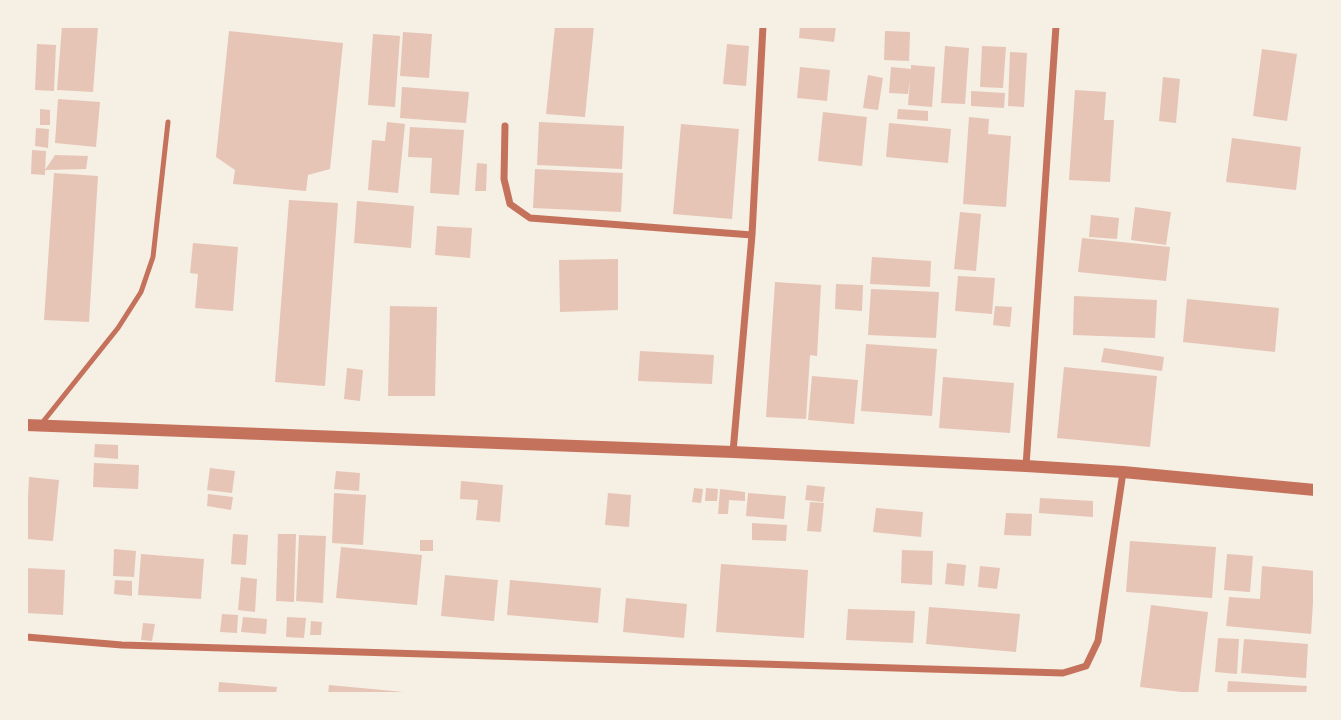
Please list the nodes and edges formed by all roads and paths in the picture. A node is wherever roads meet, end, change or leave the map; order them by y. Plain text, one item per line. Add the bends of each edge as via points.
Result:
1 (763, 26) edge
2 (1056, 26) edge
3 (168, 122) dead end
4 (505, 126) dead end
5 (752, 235) junction
6 (26, 425) edge
7 (40, 426) junction
8 (733, 452) junction
9 (1027, 466) junction
10 (1124, 472) junction
11 (1315, 490) edge
12 (26, 637) edge

1 - 5 street
2 - 9 street
3 - 7 lane via 153,257 141,292
4 - 5 street via 510,204 530,218
5 - 8 street
6 - 7 street
7 - 8 street
8 - 9 street
9 - 10 street
10 - 11 street
10 - 12 street via 1098,641 1086,666 1063,673 122,645

